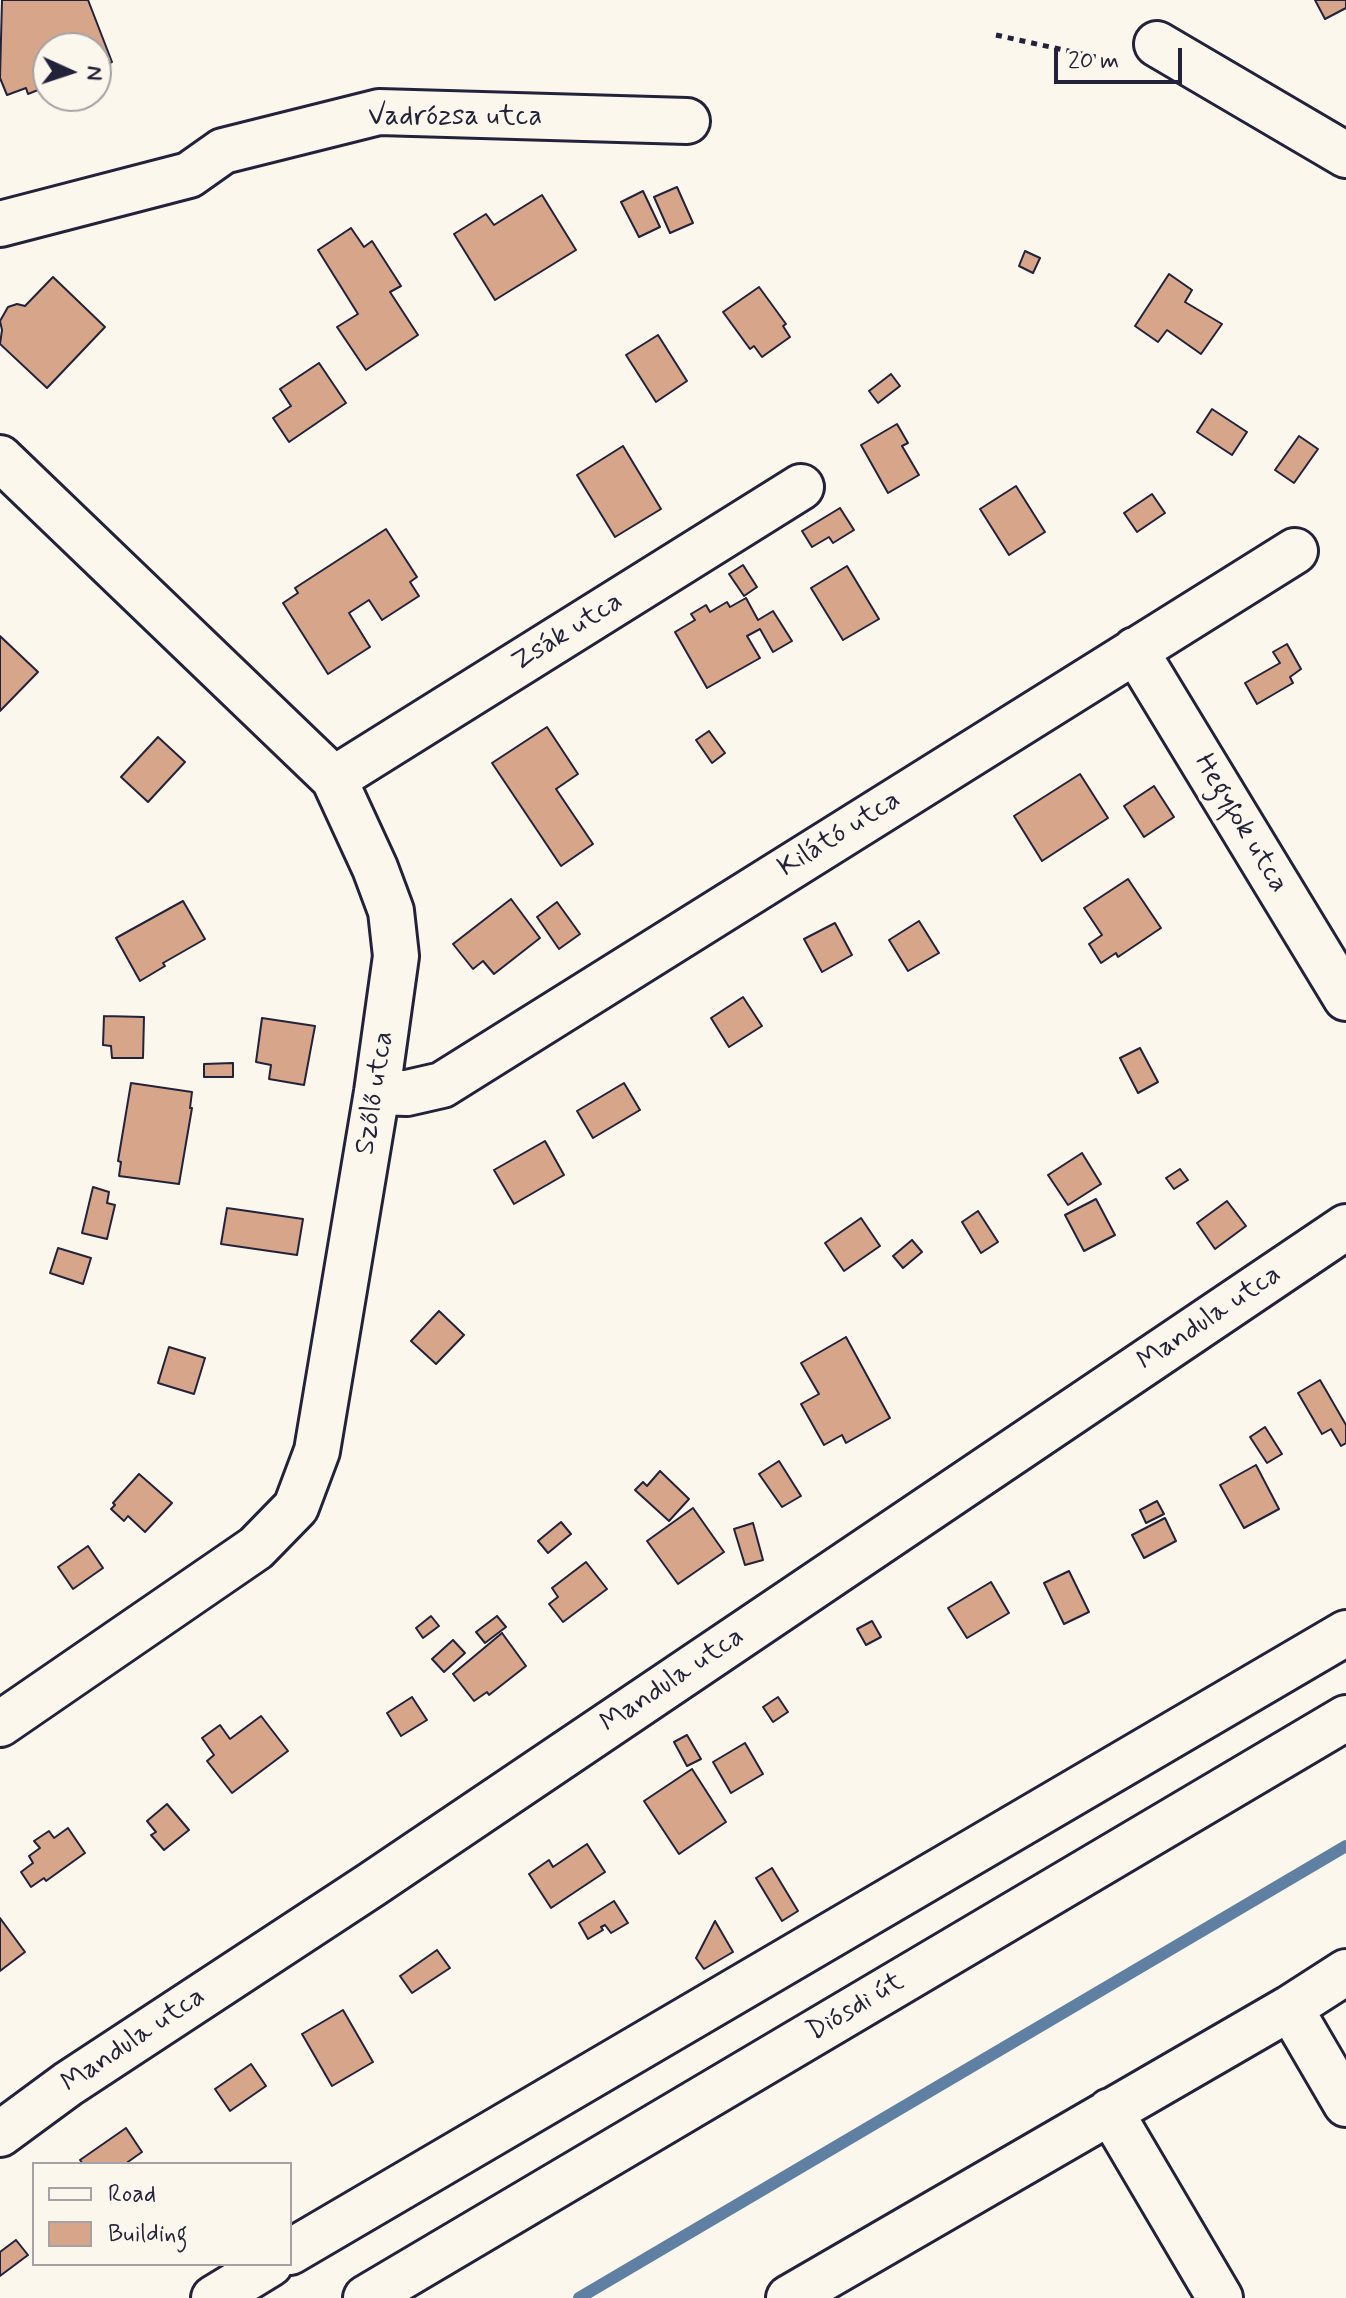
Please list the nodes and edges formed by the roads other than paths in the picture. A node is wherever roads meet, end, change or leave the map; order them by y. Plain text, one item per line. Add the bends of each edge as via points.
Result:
1 (1157, 44) road end
2 (687, 121) dead end
3 (1346, 155) edge
4 (0, 224) edge
5 (0, 458) edge
6 (801, 487) dead end
7 (1295, 551) dead end
8 (1135, 650) junction
9 (334, 779) junction
10 (1346, 998) edge
11 (377, 1092) junction
12 (1346, 1227) edge
13 (1346, 1633) edge
14 (1346, 1718) edge
15 (0, 1724) edge
16 (1346, 1972) edge
17 (1290, 2008) junction
18 (1346, 2104) edge
19 (1110, 2111) junction
20 (0, 2134) edge
21 (292, 2251) edge
22 (267, 2266) edge
23 (214, 2298) edge
24 (366, 2298) edge
25 (789, 2298) edge
26 (1220, 2298) edge

1 - 3 street
2 - 4 street, Vadrózsa utca via 379,112 223,151 189,175
5 - 9 street, Szőlő utca
6 - 9 street, Zsák utca
7 - 8 street, Kilátó utca
8 - 10 street, Hegyfok utca
8 - 11 street, Kilátó utca via 442,1085 407,1093
9 - 11 street, Szőlő utca via 391,911 396,956
11 - 15 street, Szőlő utca via 317,1451 296,1507 243,1557
12 - 20 street, Mandula utca
13 - 21 street
14 - 24 street, Diósdi út
16 - 17 street
17 - 18 street
17 - 19 street
19 - 25 street
19 - 26 street
22 - 23 street

